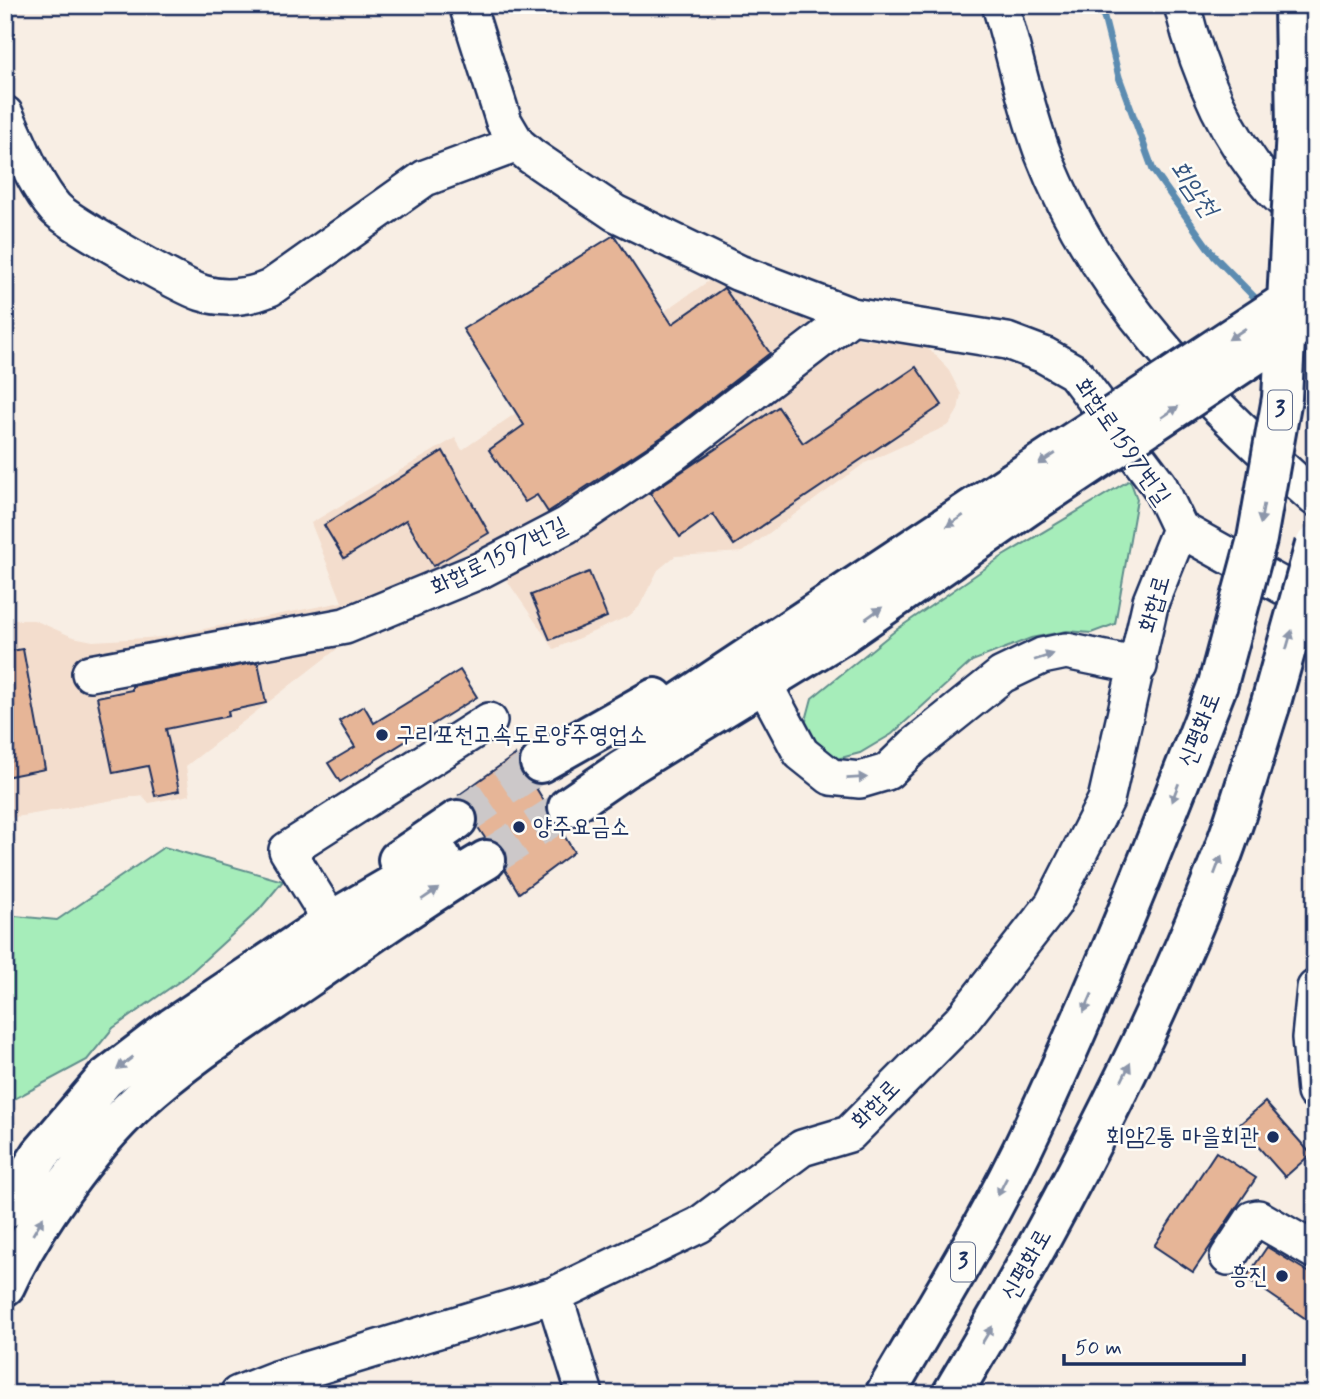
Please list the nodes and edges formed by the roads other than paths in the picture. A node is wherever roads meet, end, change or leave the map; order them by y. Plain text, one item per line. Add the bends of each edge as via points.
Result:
1 (467, 5) edge
2 (1000, 5) edge
3 (1182, 5) edge
4 (1294, 5) edge
5 (5, 114) edge
6 (517, 144) junction
7 (1315, 229) edge
8 (1315, 283) edge
9 (1315, 315) edge
10 (852, 316) junction
11 (1021, 494) junction
12 (1315, 498) edge
13 (1180, 529) junction
14 (1315, 545) edge
15 (1315, 604) edge
16 (1139, 666) junction
17 (90, 673) dead end
18 (768, 692) junction
19 (489, 721) dead end
20 (327, 914) junction
21 (1315, 989) edge
22 (1315, 1092) edge
23 (5, 1209) edge
24 (1315, 1251) edge
25 (1227, 1257) dead end
26 (5, 1286) edge
27 (554, 1295) junction
28 (238, 1394) edge
29 (585, 1394) edge
30 (885, 1394) edge
31 (952, 1394) edge

1 - 6 street, 화합로1597번길 via 504,121
2 - 12 street via 1043,153 1084,240 1152,338
3 - 7 street via 1192,48 1212,96 1244,150 1271,188
4 -> 30 highway, 신평화로 / 3, bridge via 1296,130 1282,398 1257,539 1218,684 1112,950 1034,1126 972,1246
5 - 6 street via 44,193 69,220 202,293 229,296 254,295 270,288 425,178
6 - 10 street, 화합로1597번길 via 615,213 739,273
8 -> 11 highway, bridge
11 -> 9 highway, bridge
10 - 13 street, 화합로1597번길 via 1007,341 1074,372 1159,485
10 - 17 street, 화합로1597번길 via 674,453 567,526 481,570 345,626
18 -> 11 highway
11 -> 18 highway via 880,572 557,797 622,770
13 - 15 street
13 - 16 street, 화합로 via 1152,601
31 -> 14 highway, 신평화로, bridge via 1031,1262 1168,986 1220,860
18 -> 16 street via 801,753 831,777 860,780 887,772 1002,675 1042,656 1066,651
16 - 27 street, 화합로 via 1106,800 1053,904 962,1020 849,1134 802,1149 699,1226
19 - 20 street via 287,850
20 -> 23 highway via 105,1079 49,1144
26 -> 20 highway via 46,1213 118,1121 169,1076 436,889 478,850
21 - 22 street via 1310,1038
24 - 25 street via 1258,1218
27 - 28 street, 화합로
27 - 29 street

